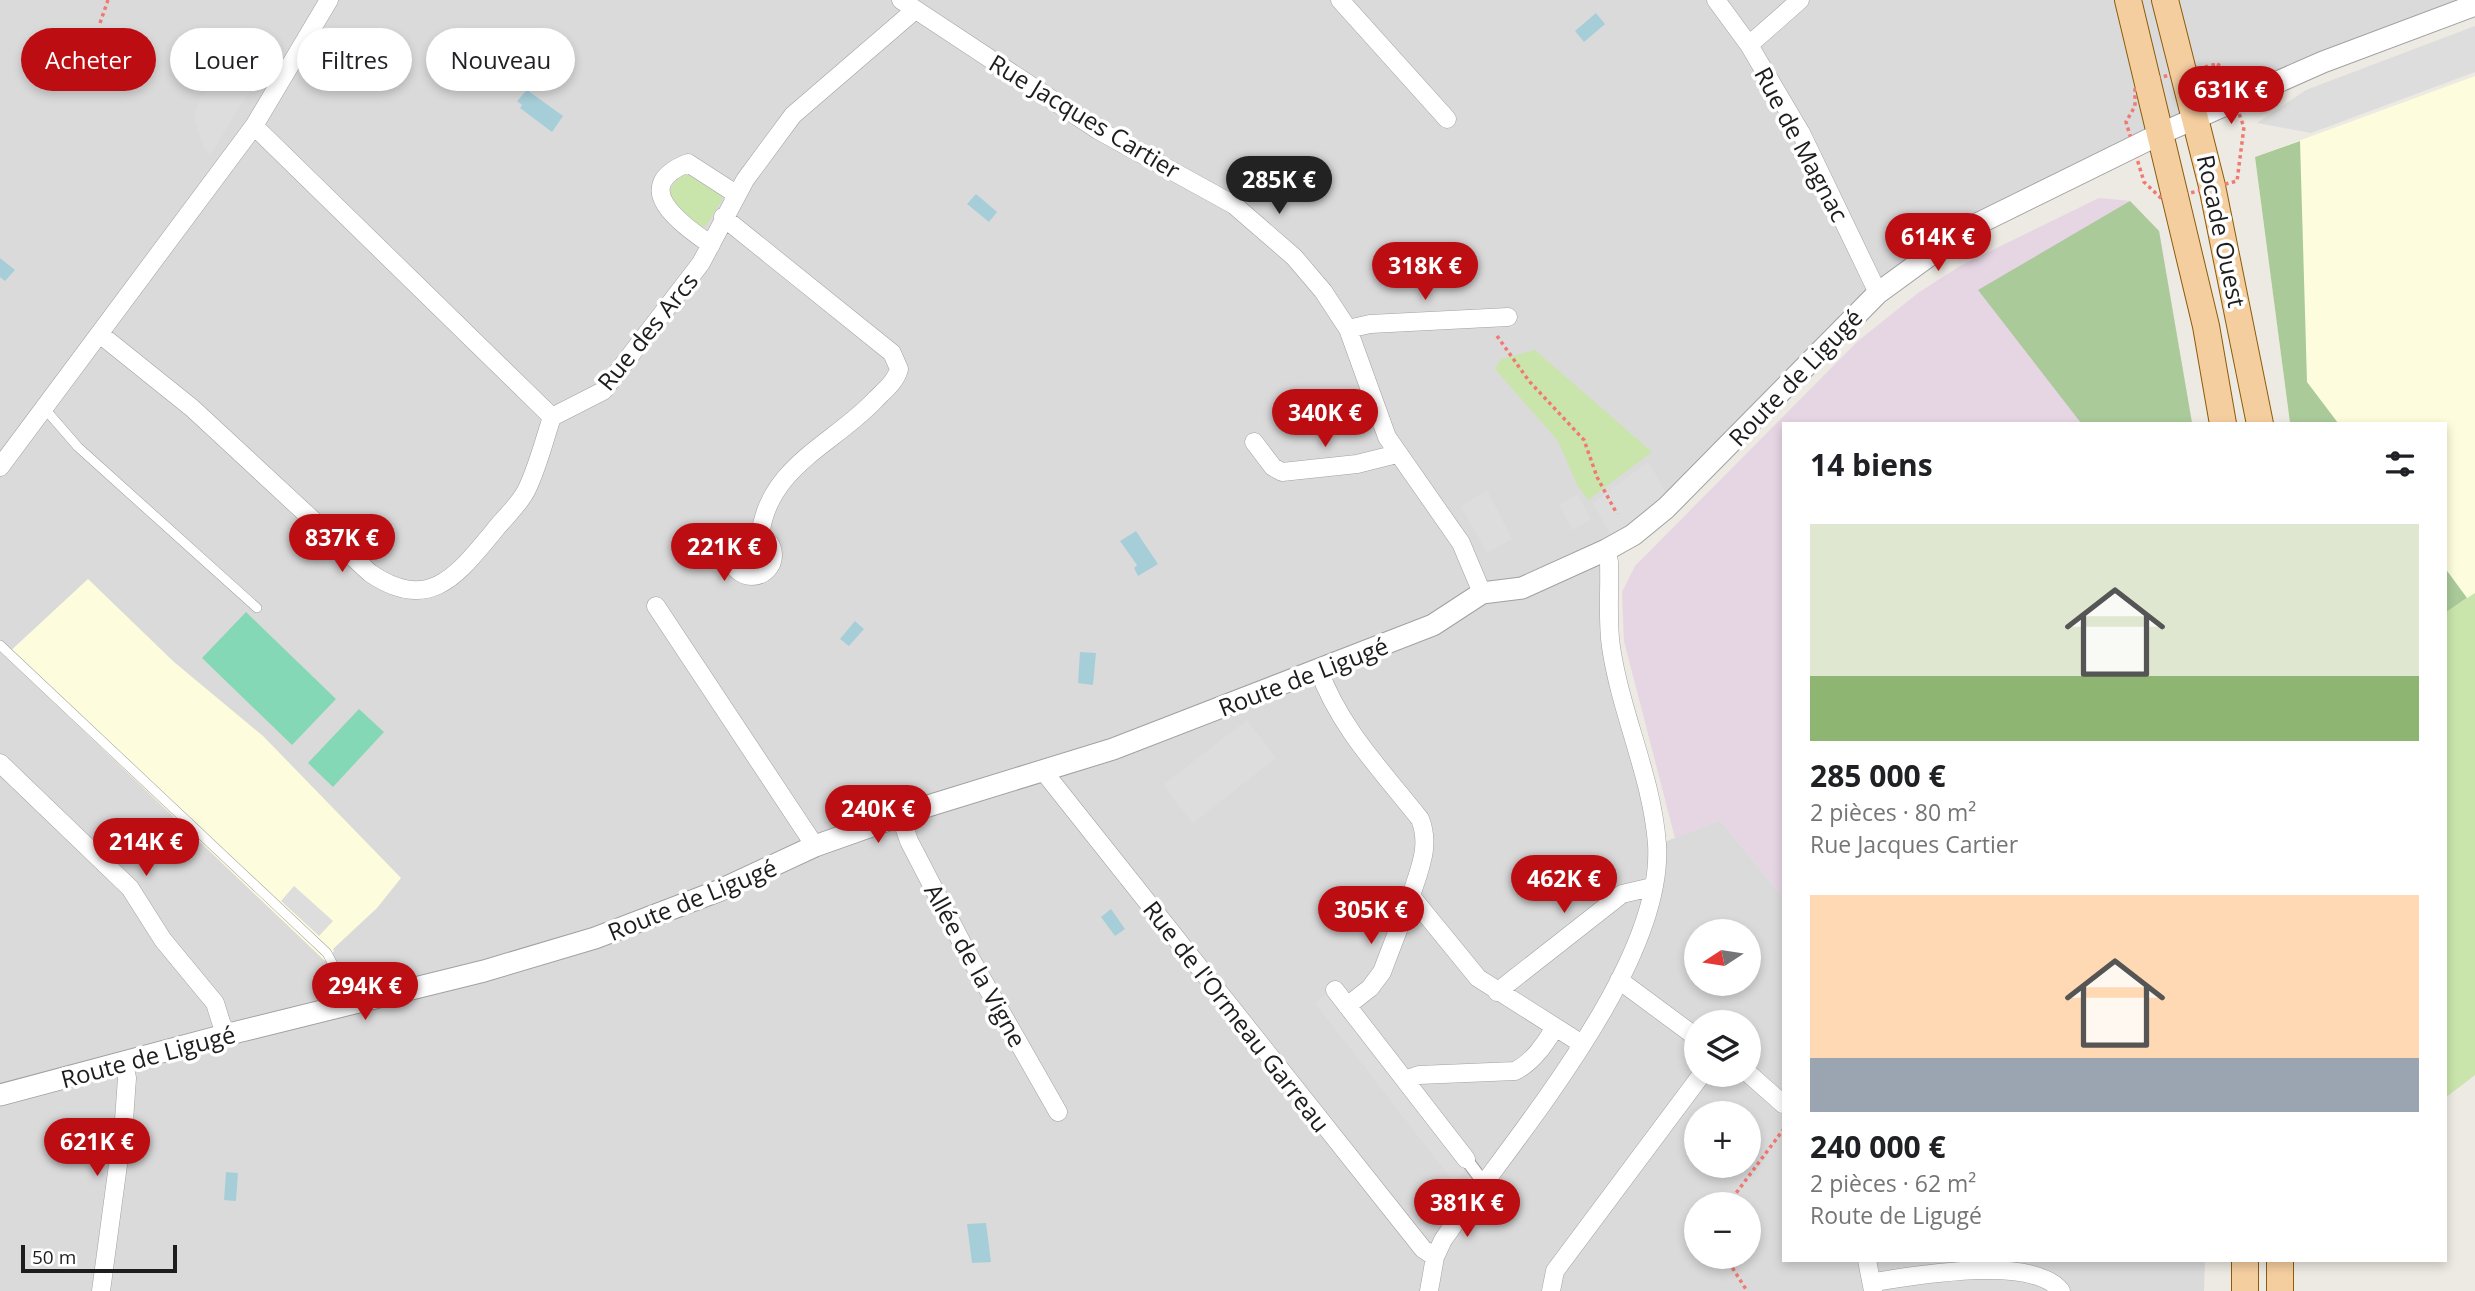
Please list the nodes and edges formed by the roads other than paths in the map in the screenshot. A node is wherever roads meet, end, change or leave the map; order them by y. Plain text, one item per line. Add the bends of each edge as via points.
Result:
1 (329, 0) edge
2 (1340, 0) edge
3 (1716, 0) edge
4 (1800, 0) edge
5 (2128, 0) edge
6 (2146, 0) edge
7 (2165, 0) edge
8 (908, 5) edge
9 (2475, 5) edge
10 (1749, 45) junction
11 (1447, 119) dead end
12 (254, 126) junction
13 (2179, 126) junction
14 (736, 194) junction
15 (723, 217) junction
16 (711, 245) junction
17 (1878, 293) junction
18 (1508, 317) dead end
19 (1348, 329) junction
20 (101, 335) junction
21 (45, 409) junction
22 (552, 417) junction
23 (2222, 422) edge
24 (2260, 422) edge
25 (1254, 442) dead end
26 (1397, 454) junction
27 (0, 467) edge
28 (760, 536) dead end
29 (1606, 550) junction
30 (1482, 593) junction
31 (656, 606) dead end
32 (257, 608) dead end
33 (0, 645) edge
34 (1319, 670) junction
35 (0, 763) edge
36 (1044, 772) junction
37 (900, 815) junction
38 (815, 846) junction
39 (1652, 887) junction
40 (1410, 896) junction
41 (1619, 980) junction
42 (1335, 990) dead end
43 (1497, 992) junction
44 (347, 1005) junction
45 (1347, 1006) junction
46 (1555, 1028) junction
47 (1684, 1028) edge
48 (225, 1035) junction
49 (1582, 1044) junction
50 (124, 1064) junction
51 (1405, 1080) junction
52 (1761, 1085) edge
53 (1692, 1087) edge
54 (0, 1096) edge
55 (1782, 1103) edge
56 (1058, 1112) dead end
57 (1466, 1159) joint
58 (1483, 1182) junction
59 (1435, 1257) junction
60 (1867, 1262) edge
61 (2245, 1262) edge
62 (2280, 1262) edge
63 (1873, 1287) edge
64 (100, 1291) edge
65 (1429, 1291) edge
66 (1551, 1291) edge
67 (2061, 1291) edge
68 (2245, 1291) edge
69 (2280, 1291) edge

1 - 12 street
2 - 11 street
3 - 10 street, Rue de Magnac
4 - 10 street
5 - 13 main road, Rocade Ouest
6 - 13 main road
7 - 13 main road, Rocade Ouest
8 - 14 street, Rue des Arcs via 793,115
8 - 19 street, Rue Jacques Cartier via 1098,130 1242,210 1294,257 1324,291
9 - 13 street, Route de Ligugé via 2323,62
10 - 17 street, Rue de Magnac via 1801,133
12 - 20 street
12 - 22 street
13 - 17 street, Route de Ligugé via 1964,231
13 - 23 main road, Rocade Ouest
13 - 24 main road, Rocade Ouest via 2227,310 2244,333
14 - 15 street, Rue des Arcs
14 - 16 street via 688,163 672,170 662,183 660,198 666,208
15 - 16 street, Rue des Arcs
15 - 28 street via 892,353 899,369 855,421 792,469 767,503
16 - 22 street, Rue des Arcs via 603,391
17 - 29 street, Route de Ligugé via 1666,508
18 - 19 street
19 - 26 street, Rue Jacques Cartier
20 - 21 street
20 - 22 street via 201,416 370,573 406,587 440,586 464,566 526,491
21 - 27 street
21 - 32 lane via 78,447
25 - 26 street via 1282,472 1357,464
26 - 30 street, Rue Jacques Cartier via 1461,543
29 - 30 street, Route de Ligugé via 1522,588
29 - 39 street via 1611,646 1657,845
30 - 34 street, Route de Ligugé via 1433,625
31 - 38 street
33 - 44 lane via 327,953 345,987
34 - 36 street, Route de Ligugé
34 - 40 street via 1342,719 1420,819 1425,848
35 - 48 street via 130,888 163,940 215,1003
36 - 37 street, Route de Ligugé
36 - 59 street, Rue de l'Ormeau Garreau via 1423,1249
37 - 38 street, Route de Ligugé
37 - 56 street, Allée de la Vigne via 964,947
38 - 44 street, Route de Ligugé via 718,891 595,939
39 - 41 street via 1643,926
39 - 43 street via 1622,894
40 - 43 street via 1478,978
40 - 45 street via 1382,972
41 - 47 street
41 - 49 street
42 - 45 street
43 - 46 street
44 - 48 street, Route de Ligugé
45 - 51 street
46 - 49 street
46 - 51 street via 1515,1072 1419,1075
48 - 50 street, Route de Ligugé
49 - 58 street
50 - 54 street, Route de Ligugé
50 - 64 street via 124,1120
51 - 57 street
52 - 55 street
53 - 66 street via 1555,1271
57 - 58 street
58 - 59 street
59 - 65 street
60 - 63 street
61 - 68 main road
62 - 69 main road
63 - 67 street via 1962,1268 2040,1276

